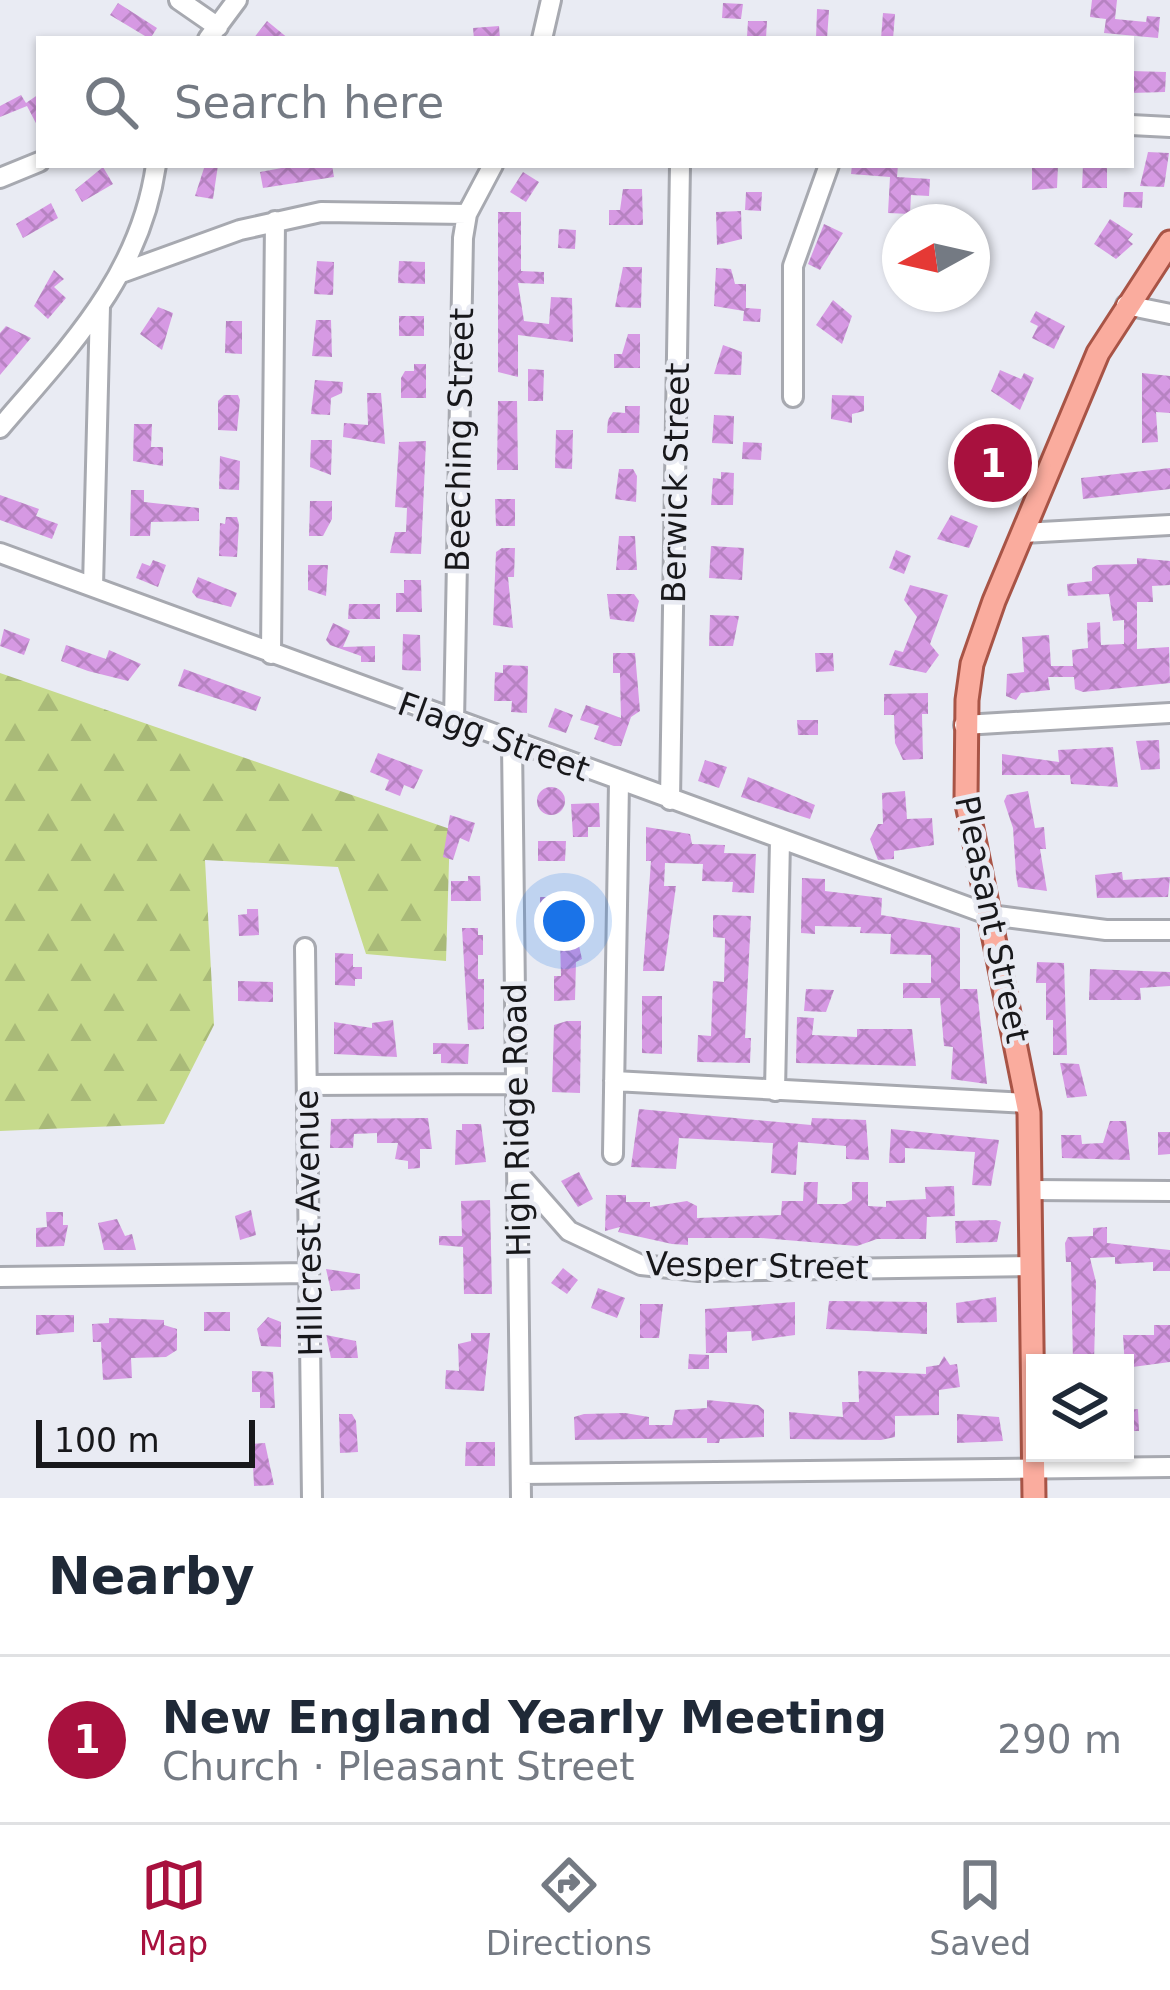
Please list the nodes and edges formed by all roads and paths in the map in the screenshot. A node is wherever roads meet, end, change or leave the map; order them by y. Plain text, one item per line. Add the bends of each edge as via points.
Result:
1 (179, 0) edge
2 (237, 0) edge
3 (550, 0) edge
4 (213, 33) edge
5 (543, 36) edge
6 (1134, 125) edge
7 (1170, 127) edge
8 (36, 162) edge
9 (155, 168) edge
10 (491, 168) edge
11 (680, 168) edge
12 (828, 168) edge
13 (0, 178) edge
14 (467, 214) junction
15 (274, 221) junction
16 (1170, 242) edge
17 (124, 272) junction
18 (1126, 305) junction
19 (100, 306) junction
20 (1170, 314) edge
21 (793, 397) dead end
22 (0, 428) edge
23 (1170, 525) edge
24 (1023, 533) junction
25 (0, 553) edge
26 (93, 586) junction
27 (271, 654) junction
28 (1170, 713) edge
29 (454, 722) junction
30 (964, 725) junction
31 (512, 743) junction
32 (620, 782) junction
33 (670, 800) junction
34 (780, 840) junction
35 (990, 915) junction
36 (1170, 930) edge
37 (304, 948) dead end
38 (614, 1081) junction
39 (307, 1084) junction
40 (515, 1084) junction
41 (775, 1091) junction
42 (1028, 1103) junction
43 (613, 1154) dead end
44 (517, 1172) junction
45 (1032, 1190) junction
46 (1170, 1191) edge
47 (1032, 1266) junction
48 (308, 1273) junction
49 (0, 1276) edge
50 (1170, 1467) edge
51 (1034, 1468) junction
52 (521, 1474) junction
53 (312, 1498) edge
54 (521, 1498) edge
55 (1034, 1498) edge

1 - 4 street
2 - 4 street
3 - 5 street
6 - 7 street
8 - 13 street
9 - 17 street
10 - 14 street, Beeching Street
11 - 33 street, Berwick Street
12 - 21 street via 793,266
14 - 15 street via 353,210
14 - 29 street, Beeching Street
15 - 17 street
15 - 27 street
16 - 18 main road, Pleasant Street
17 - 19 street
18 - 20 street
18 - 24 main road, Pleasant Street
19 - 22 street
19 - 26 street
23 - 24 street
24 - 30 main road, Pleasant Street via 978,643
25 - 26 street, Flagg Street
26 - 27 street, Flagg Street
27 - 29 street, Flagg Street
28 - 30 street
29 - 31 street, Flagg Street
30 - 35 main road, Pleasant Street via 966,799
31 - 32 street, Flagg Street
31 - 40 street, High Ridge Road
32 - 33 street, Flagg Street
32 - 38 street
33 - 34 street, Flagg Street
34 - 35 street, Flagg Street
34 - 41 street
35 - 36 street, Flagg Street
35 - 42 main road, Pleasant Street
37 - 39 street, Hillcrest Avenue
38 - 41 street
38 - 43 street
39 - 40 street
39 - 48 street, Hillcrest Avenue
40 - 44 street, High Ridge Road
41 - 42 street
42 - 45 main road, Pleasant Street
44 - 47 street, Vesper Street via 568,1232 641,1265
44 - 52 street, High Ridge Road
45 - 46 street
45 - 47 main road, Pleasant Street
47 - 51 main road, Pleasant Street
48 - 49 street
48 - 53 street, Hillcrest Avenue
50 - 51 street
51 - 52 street
51 - 55 main road, Pleasant Street
52 - 54 street, High Ridge Road

